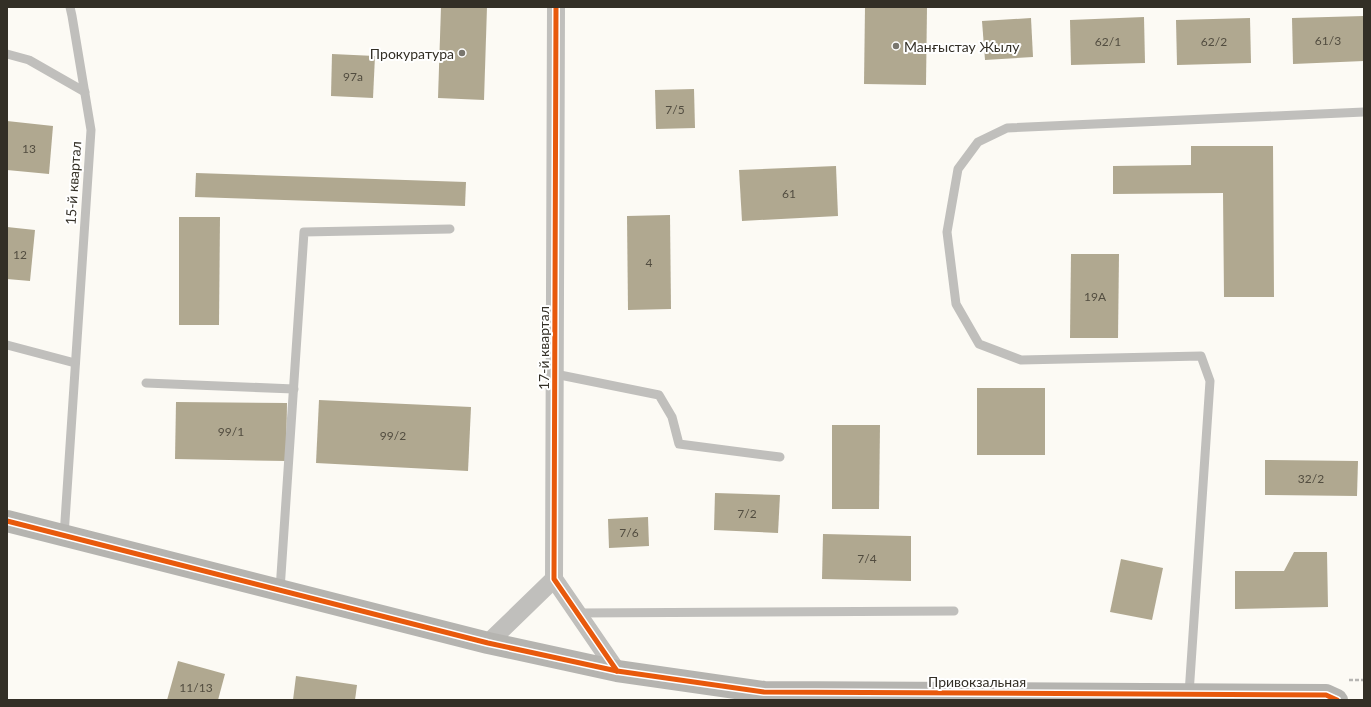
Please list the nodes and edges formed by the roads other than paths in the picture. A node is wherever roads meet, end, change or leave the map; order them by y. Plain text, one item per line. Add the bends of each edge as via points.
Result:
1 (70, 7) edge
2 (556, 7) edge
3 (7, 54) edge
4 (85, 92) junction
5 (1364, 112) edge
6 (450, 229) dead end
7 (7, 345) edge
8 (75, 363) junction
9 (555, 374) junction
10 (146, 383) dead end
11 (294, 389) junction
12 (780, 457) dead end
13 (7, 521) edge
14 (64, 536) junction
15 (554, 579) junction
16 (280, 590) junction
17 (954, 611) dead end
18 (578, 613) junction
19 (488, 643) junction
20 (617, 671) junction
21 (1189, 694) junction
22 (1337, 700) edge

1 - 4 lane, 15-й квартал
2 - 9 street, 17-й квартал
3 - 4 lane via 29,60
4 - 8 lane, 15-й квартал via 91,130
5 - 21 lane via 1007,128 978,142 958,169 947,232 956,304 979,344 1021,360 1201,356 1210,381
6 - 11 lane via 304,232
7 - 8 lane
8 - 14 lane, 15-й квартал
9 - 12 lane via 658,395 672,417 679,444
9 - 15 street, 17-й квартал
10 - 11 lane
11 - 16 lane
13 - 14 street, Привокзальная
14 - 16 street, Привокзальная
15 - 18 street
15 - 19 street
16 - 19 street, Привокзальная
17 - 18 lane
18 - 20 street
19 - 20 street, Привокзальная
20 - 21 street, Привокзальная via 764,692
21 - 22 street, Привокзальная via 1326,695

